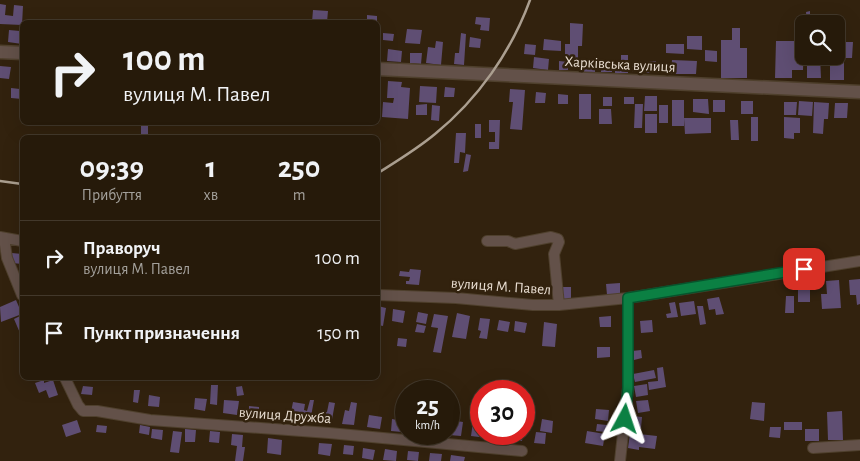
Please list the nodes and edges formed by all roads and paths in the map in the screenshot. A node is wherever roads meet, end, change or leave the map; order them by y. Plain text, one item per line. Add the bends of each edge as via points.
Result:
1 (0, 52) edge
2 (20, 53) edge
3 (380, 69) edge
4 (860, 92) edge
5 (2, 238) edge
6 (20, 241) edge
7 (487, 241) dead end
8 (860, 261) edge
9 (20, 290) edge
10 (380, 295) edge
11 (628, 298) junction
12 (559, 305) junction
13 (66, 380) edge
14 (860, 445) edge
15 (813, 448) dead end
16 (522, 451) dead end
17 (620, 461) edge

1 - 2 street
3 - 4 street, Харківська вулиця
5 - 6 street
5 - 9 street
7 - 12 street via 515,244 558,239 554,254
8 - 11 street, вулиця М. Павел
10 - 12 street, вулиця М. Павел
11 - 12 street, вулиця М. Павел
11 - 17 street via 628,388
13 - 16 street, вулиця Дружба via 83,410 150,420
14 - 15 street

